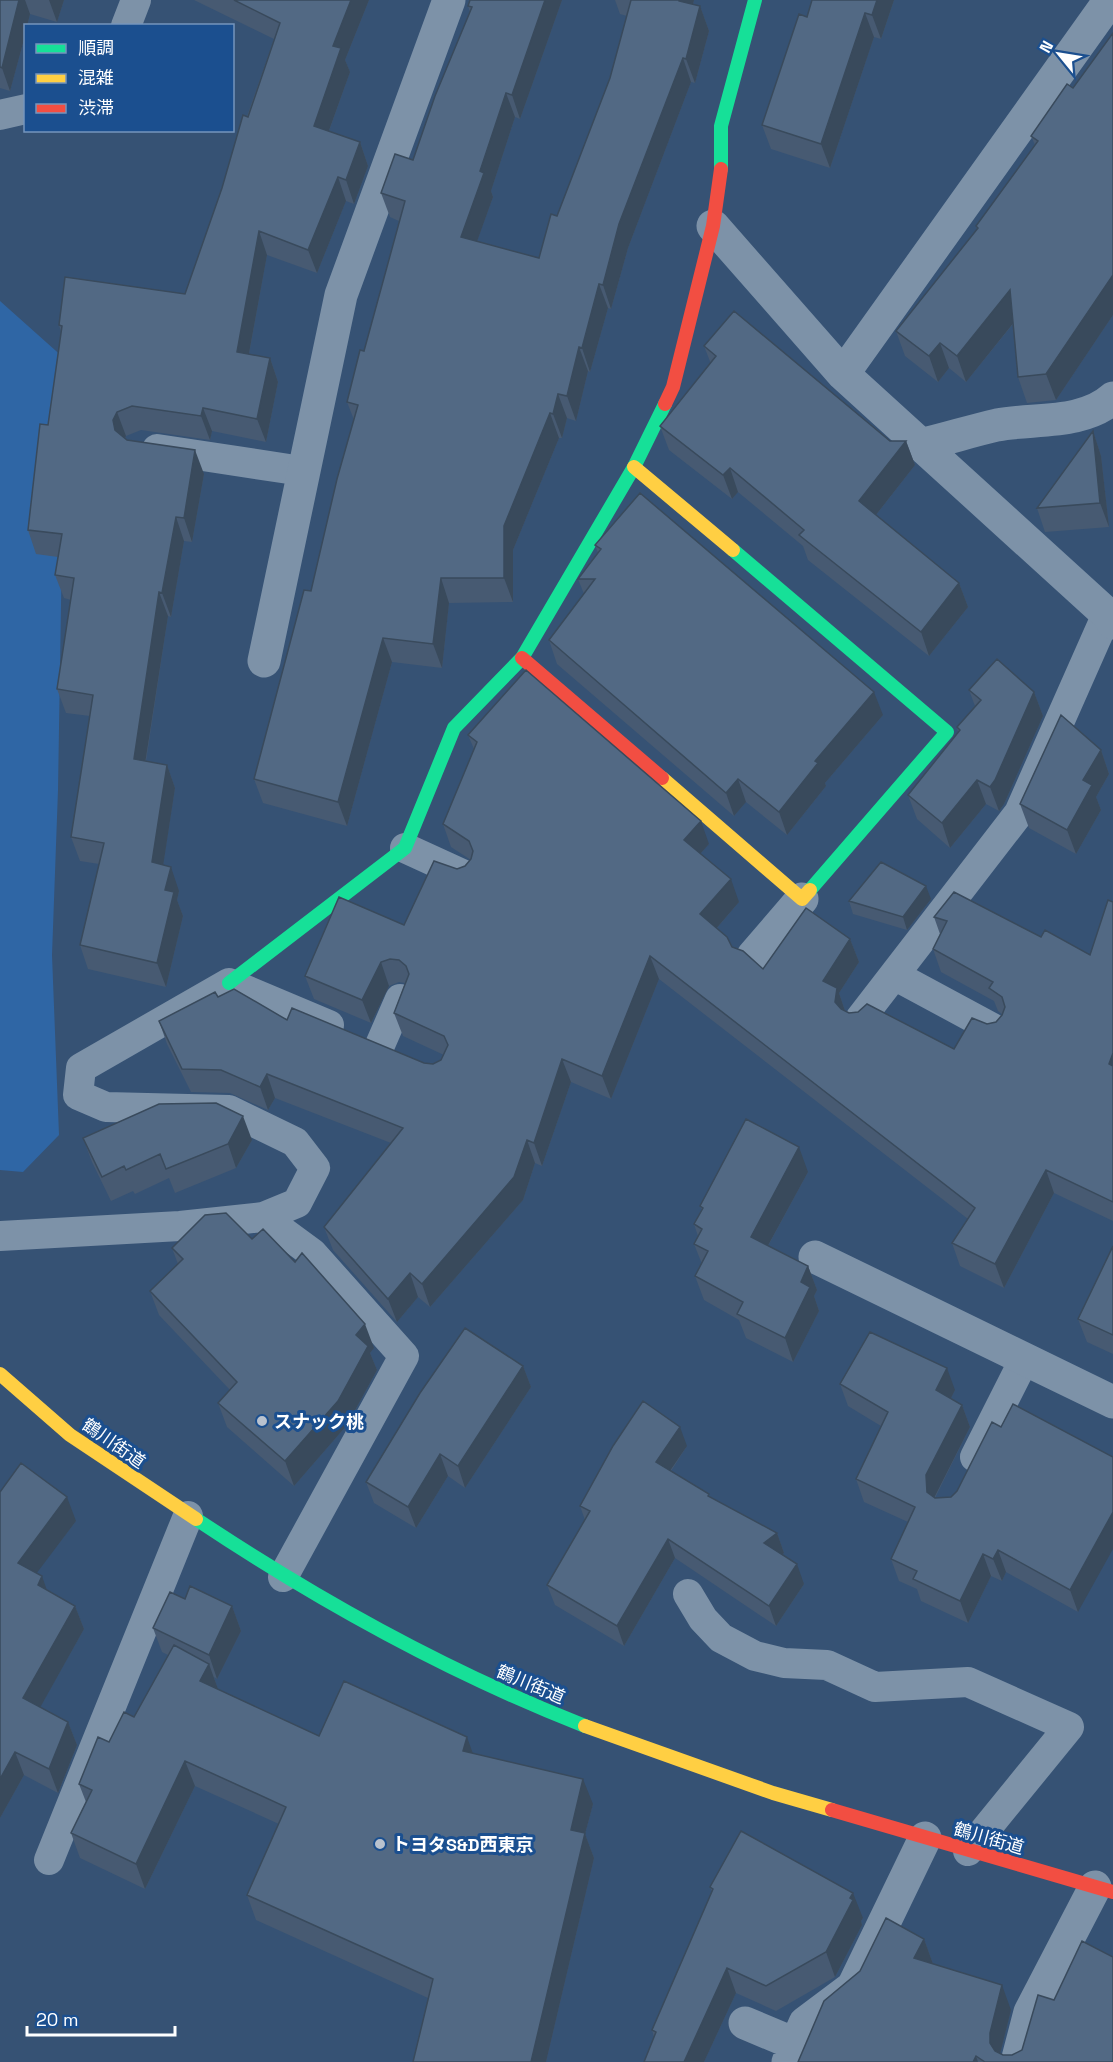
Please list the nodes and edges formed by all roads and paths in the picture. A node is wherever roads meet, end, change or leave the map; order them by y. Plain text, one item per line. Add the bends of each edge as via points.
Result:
1 (136, 0) edge
2 (448, 0) edge
3 (755, 0) edge
4 (1110, 0) edge
5 (127, 24) edge
6 (24, 110) edge
7 (0, 115) edge
8 (713, 226) junction
9 (843, 374) junction
10 (1113, 398) edge
11 (920, 445) junction
12 (139, 447) edge
13 (634, 467) junction
14 (302, 471) junction
15 (1110, 618) edge
16 (522, 658) junction
17 (264, 662) dead end
18 (405, 848) junction
19 (464, 875) edge
20 (802, 899) junction
21 (753, 956) edge
22 (894, 975) junction
23 (229, 983) junction
24 (400, 999) edge
25 (860, 1019) edge
26 (996, 1030) edge
27 (380, 1045) junction
28 (409, 1058) edge
29 (263, 1217) junction
30 (0, 1236) edge
31 (814, 1257) dead end
32 (1024, 1360) junction
33 (0, 1374) edge
34 (1113, 1402) edge
35 (961, 1485) edge
36 (188, 1516) junction
37 (283, 1577) junction
38 (688, 1594) dead end
39 (925, 1838) junction
40 (968, 1851) junction
41 (49, 1860) dead end
42 (1104, 1890) edge
43 (745, 2023) dead end
44 (792, 2053) edge
45 (1017, 2062) edge

1 - 5 lane
2 - 14 street via 341,295
3 - 8 street via 721,126 720,182
4 - 9 street
6 - 7 lane
8 - 9 street
8 - 13 street via 673,387
9 - 11 street
10 - 11 street via 1083,414 998,425
11 - 15 street
12 - 14 lane
13 - 16 street
13 - 20 street via 946,732
14 - 17 street
15 - 22 lane via 1019,813
16 - 18 street via 454,728
16 - 20 street
18 - 19 lane
18 - 23 street
20 - 21 street
22 - 25 lane
22 - 26 lane
23 - 27 lane
23 - 29 lane via 81,1068 78,1095 106,1107 229,1110 295,1142 315,1168 297,1203
24 - 27 lane
27 - 28 lane
29 - 30 lane
29 - 37 lane via 312,1253 404,1356
31 - 32 street
32 - 34 street
32 - 35 lane
33 - 36 street, 鶴川街道 via 70,1435
36 - 37 street, 鶴川街道
36 - 41 lane
37 - 39 street, 鶴川街道 via 519,1701 773,1793
38 - 40 lane via 721,1638 755,1656 784,1663 827,1665 875,1687 968,1682 1069,1727
39 - 40 street, 鶴川街道
39 - 44 street via 853,1987 805,2023
40 - 42 street, 鶴川街道
42 - 45 street via 1030,2012
43 - 44 street

